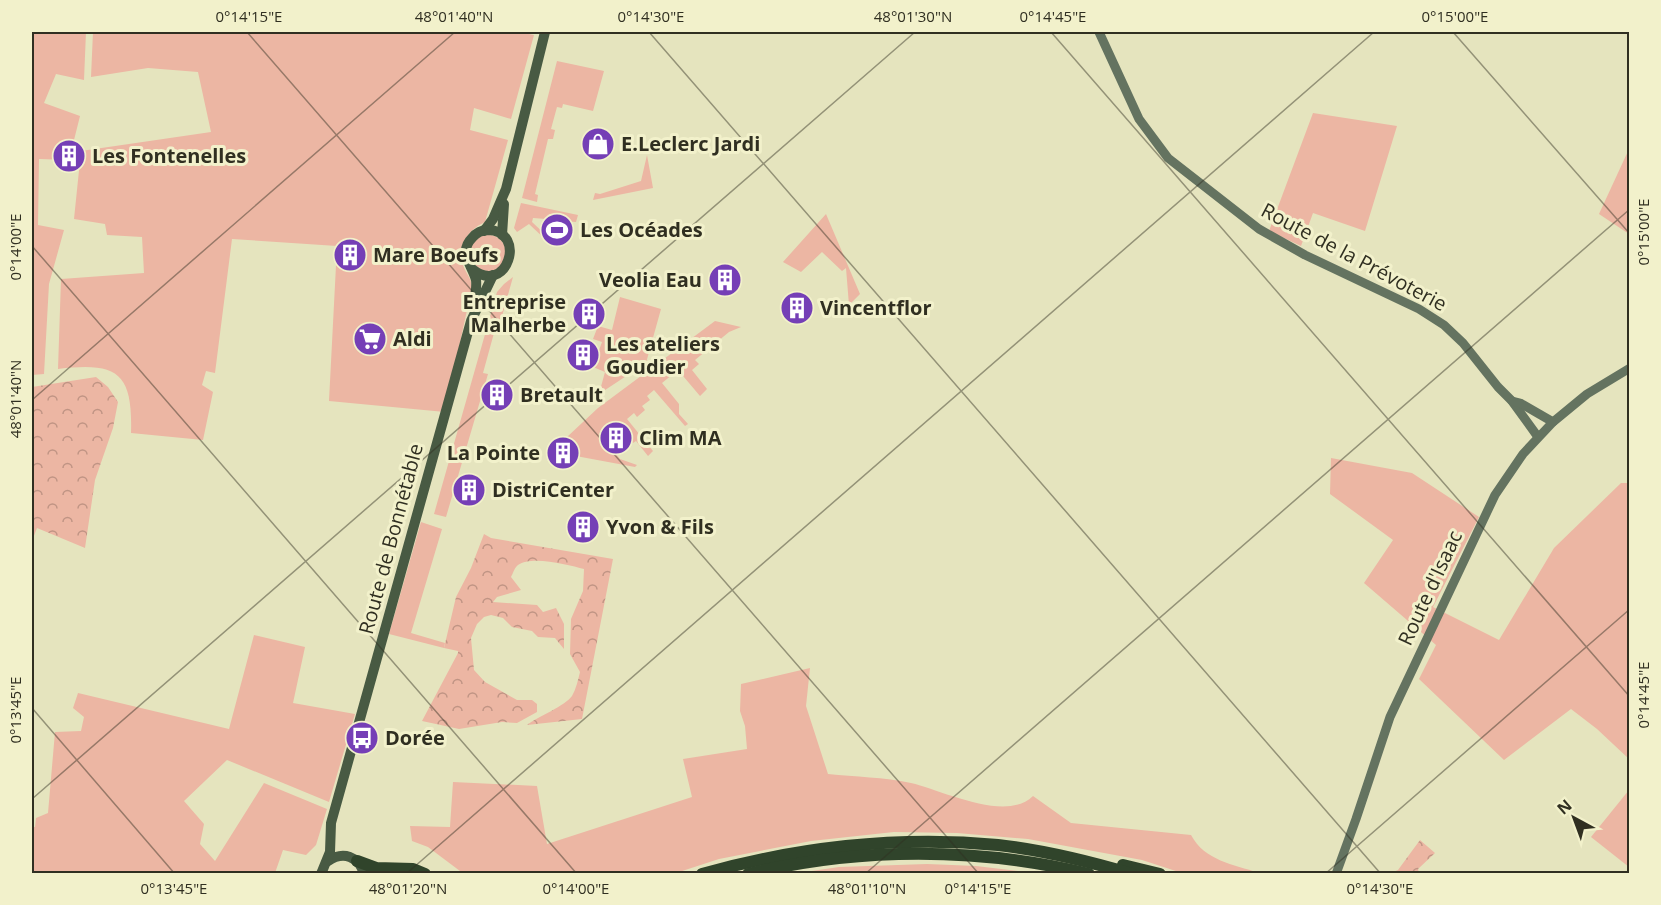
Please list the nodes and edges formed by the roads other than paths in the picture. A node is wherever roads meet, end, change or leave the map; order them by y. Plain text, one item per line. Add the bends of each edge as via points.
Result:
1 (545, 32) edge
2 (1099, 32) edge
3 (506, 189) junction
4 (484, 231) junction
5 (502, 235) junction
6 (472, 269) junction
7 (493, 275) junction
8 (471, 321) junction
9 (1629, 368) edge
10 (1512, 401) junction
11 (1552, 422) junction
12 (1538, 437) junction
13 (334, 815) junction
14 (352, 858) junction
15 (328, 861) junction
16 (1088, 870) edge
17 (321, 873) edge
18 (364, 873) edge
19 (425, 873) edge
20 (702, 873) edge
21 (748, 873) edge
22 (1132, 873) edge
23 (1160, 873) edge
24 (1336, 873) edge

1 - 3 main road
2 - 10 street, Route de la Prévoterie via 1139,119 1168,158 1259,230 1444,325
3 - 4 main road
3 - 5 main road
4 - 5 main road
4 - 6 main road via 472,237 466,248 466,260
5 - 7 main road via 510,248 510,259 504,270
6 - 7 main road via 481,275
6 - 8 main road via 476,285
7 - 8 main road, Route de Bonnétable
8 - 13 main road, Route de Bonnétable
9 - 11 street, Route d'Isaac
10 - 11 street, Route de la Prévoterie
10 - 12 street, Route de la Prévoterie
11 - 12 street, Route d'Isaac
12 - 24 street, Route d'Isaac via 1495,495 1410,673 1390,717
13 - 14 main road, Route de Bonnétable via 336,840
13 - 15 main road, Route de Bonnétable
14 - 15 main road via 339,856
14 - 18 main road, Route de Bonnétable
14 - 19 highway via 376,868
15 - 17 main road, Route de Bonnétable
16 - 20 highway via 998,845 894,843 807,850
16 - 21 highway via 995,857 926,854 843,857
16 - 22 highway
16 - 23 highway via 1128,866

